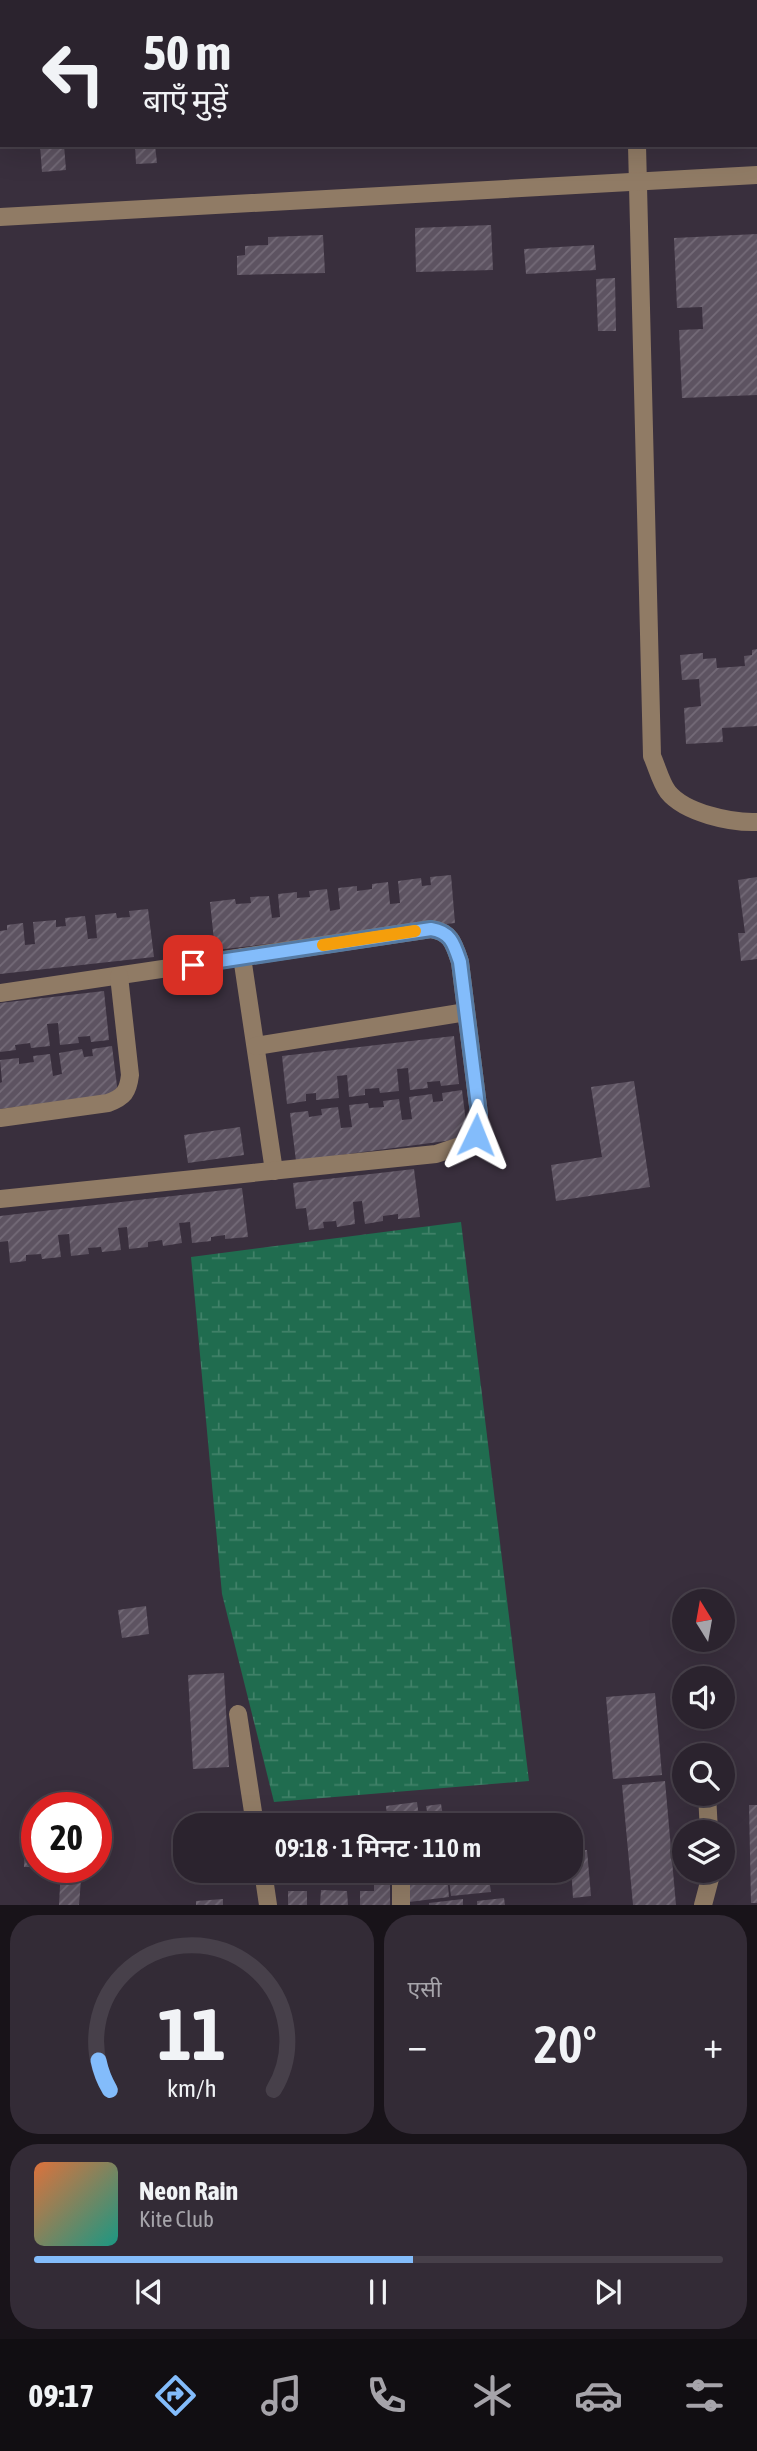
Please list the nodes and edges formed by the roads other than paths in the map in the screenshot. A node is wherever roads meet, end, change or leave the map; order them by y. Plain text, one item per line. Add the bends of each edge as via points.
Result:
1 (637, 147) edge
2 (757, 175) edge
3 (638, 182) junction
4 (0, 217) edge
5 (757, 822) edge
6 (242, 957) junction
7 (119, 976) junction
8 (0, 993) edge
9 (466, 1012) junction
10 (256, 1046) junction
11 (0, 1118) edge
12 (274, 1171) junction
13 (0, 1199) edge
14 (238, 1714) dead end
15 (254, 1813) edge
16 (265, 1883) edge
17 (401, 1883) edge
18 (709, 1883) edge
19 (268, 1905) edge
20 (401, 1905) edge
21 (703, 1905) edge

1 - 3 street
2 - 3 street
3 - 4 street
3 - 5 street via 652,756 669,793 699,813
6 - 7 street
6 - 9 street via 442,930 453,942 460,962
6 - 10 street
7 - 8 street
7 - 11 street via 130,1075 123,1097
9 - 10 street
9 - 12 street via 479,1114 476,1135 466,1144 436,1154
10 - 12 street
12 - 13 street
14 - 15 street
16 - 19 street
17 - 20 street
18 - 21 street

